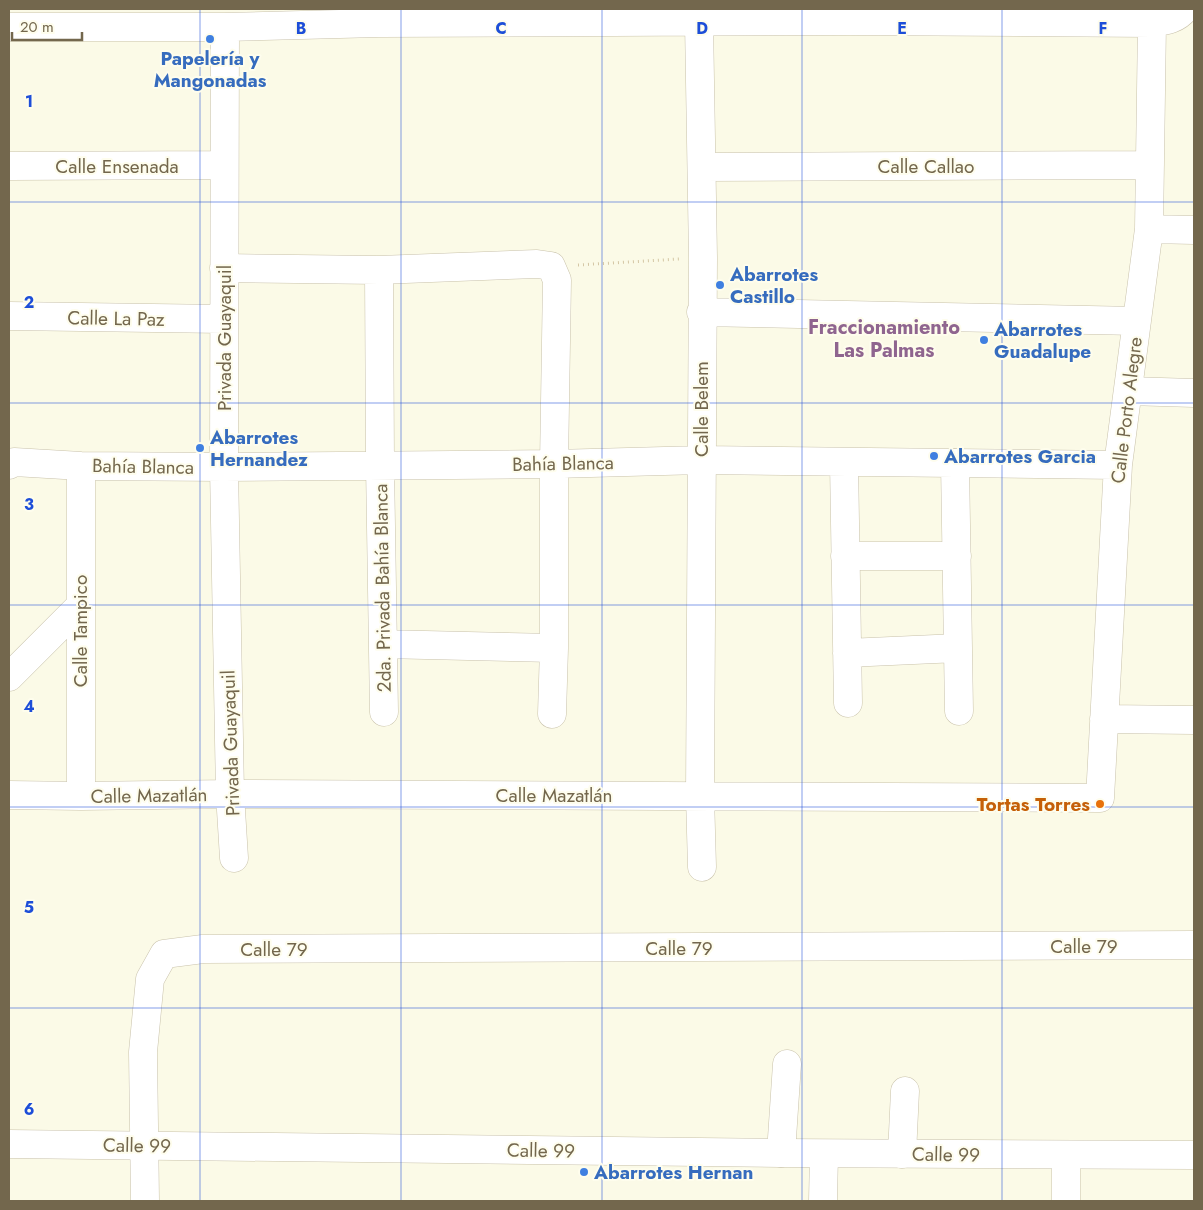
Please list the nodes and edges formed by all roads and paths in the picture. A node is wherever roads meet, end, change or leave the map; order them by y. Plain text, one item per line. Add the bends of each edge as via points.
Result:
1 (1184, 9) edge
2 (850, 15) edge
3 (378, 16) edge
4 (699, 22) junction
5 (1152, 23) junction
6 (9, 27) edge
7 (225, 27) junction
8 (224, 165) junction
9 (1150, 165) junction
10 (9, 166) edge
11 (702, 167) junction
12 (1149, 229) junction
13 (1194, 230) edge
14 (702, 258) junction
15 (551, 266) junction
16 (224, 268) junction
17 (379, 270) junction
18 (702, 312) junction
19 (9, 316) edge
20 (224, 320) junction
21 (1137, 321) junction
22 (1128, 391) junction
23 (1194, 393) edge
24 (701, 460) junction
25 (844, 462) junction
26 (955, 463) junction
27 (554, 464) junction
28 (9, 465) edge
29 (380, 465) junction
30 (1118, 465) junction
31 (81, 466) junction
32 (224, 467) junction
33 (845, 556) junction
34 (957, 556) junction
35 (80, 606) junction
36 (383, 644) junction
37 (554, 648) junction
38 (958, 648) junction
39 (847, 653) junction
40 (9, 677) edge
41 (848, 703) dead end
42 (959, 711) dead end
43 (384, 712) dead end
44 (552, 714) dead end
45 (1104, 719) junction
46 (1194, 720) edge
47 (230, 794) junction
48 (9, 795) edge
49 (81, 796) junction
50 (700, 796) junction
51 (1100, 798) joint
52 (234, 858) dead end
53 (702, 867) dead end
54 (1194, 945) edge
55 (786, 1064) dead end
56 (905, 1091) dead end
57 (9, 1144) edge
58 (144, 1145) junction
59 (781, 1154) junction
60 (824, 1154) junction
61 (902, 1154) junction
62 (1194, 1155) edge
63 (1066, 1156) junction
64 (144, 1201) edge
65 (823, 1201) edge
66 (1066, 1201) edge

1 - 5 street via 1170,21
2 - 4 street
2 - 5 street
3 - 4 street
3 - 7 street
4 - 11 street, Calle Belem
5 - 9 street, Calle Porto Alegre
6 - 7 street
7 - 8 street, Privada Guayaquil
8 - 10 street, Calle Ensenada
8 - 16 street, Privada Guayaquil
9 - 11 street, Calle Callao
9 - 12 street, Calle Porto Alegre
11 - 14 street, Calle Belem
12 - 13 street
12 - 21 street, Calle Porto Alegre
14 - 15 path
14 - 18 street, Calle Belem
15 - 17 street
15 - 27 street via 557,280
16 - 17 street
16 - 20 street, Privada Guayaquil
17 - 29 street, 2da. Privada Bahía Blanca
18 - 21 street
18 - 24 street, Calle Belem
19 - 20 street, Calle La Paz
20 - 32 street, Privada Guayaquil
21 - 22 street, Calle Porto Alegre
22 - 23 street
22 - 30 street, Calle Porto Alegre
24 - 25 street, Bahía Blanca
24 - 27 street, Bahía Blanca
24 - 50 street, Calle Belem
25 - 26 street, Bahía Blanca
25 - 33 street
26 - 30 street, Bahía Blanca
26 - 34 street
27 - 29 street, Bahía Blanca
27 - 37 street
28 - 31 street, Bahía Blanca via 14,462
29 - 32 street, Bahía Blanca
29 - 36 street, 2da. Privada Bahía Blanca
30 - 45 street, Calle Porto Alegre
31 - 32 street, Bahía Blanca
31 - 35 street, Calle Tampico
32 - 47 street, Privada Guayaquil
33 - 34 street
33 - 39 street
34 - 38 street
35 - 40 street
35 - 49 street, Calle Tampico
36 - 37 street
36 - 43 street, 2da. Privada Bahía Blanca
37 - 44 street
38 - 39 street
38 - 42 street
39 - 41 street
45 - 46 street
45 - 51 street, Calle Porto Alegre
47 - 49 street, Calle Mazatlán
47 - 50 street, Calle Mazatlán
47 - 52 street, Privada Guayaquil
48 - 49 street, Calle Mazatlán
50 - 51 street, Calle Mazatlán
50 - 53 street, Calle Belem
54 - 58 street, Calle 79 via 203,949 164,954 150,979 143,1052
55 - 59 street
56 - 61 street
57 - 58 street, Calle 99
58 - 59 street, Calle 99
58 - 64 street
59 - 60 street, Calle 99
60 - 61 street, Calle 99
60 - 65 street
61 - 63 street, Calle 99
62 - 63 street, Calle 99
63 - 66 street

